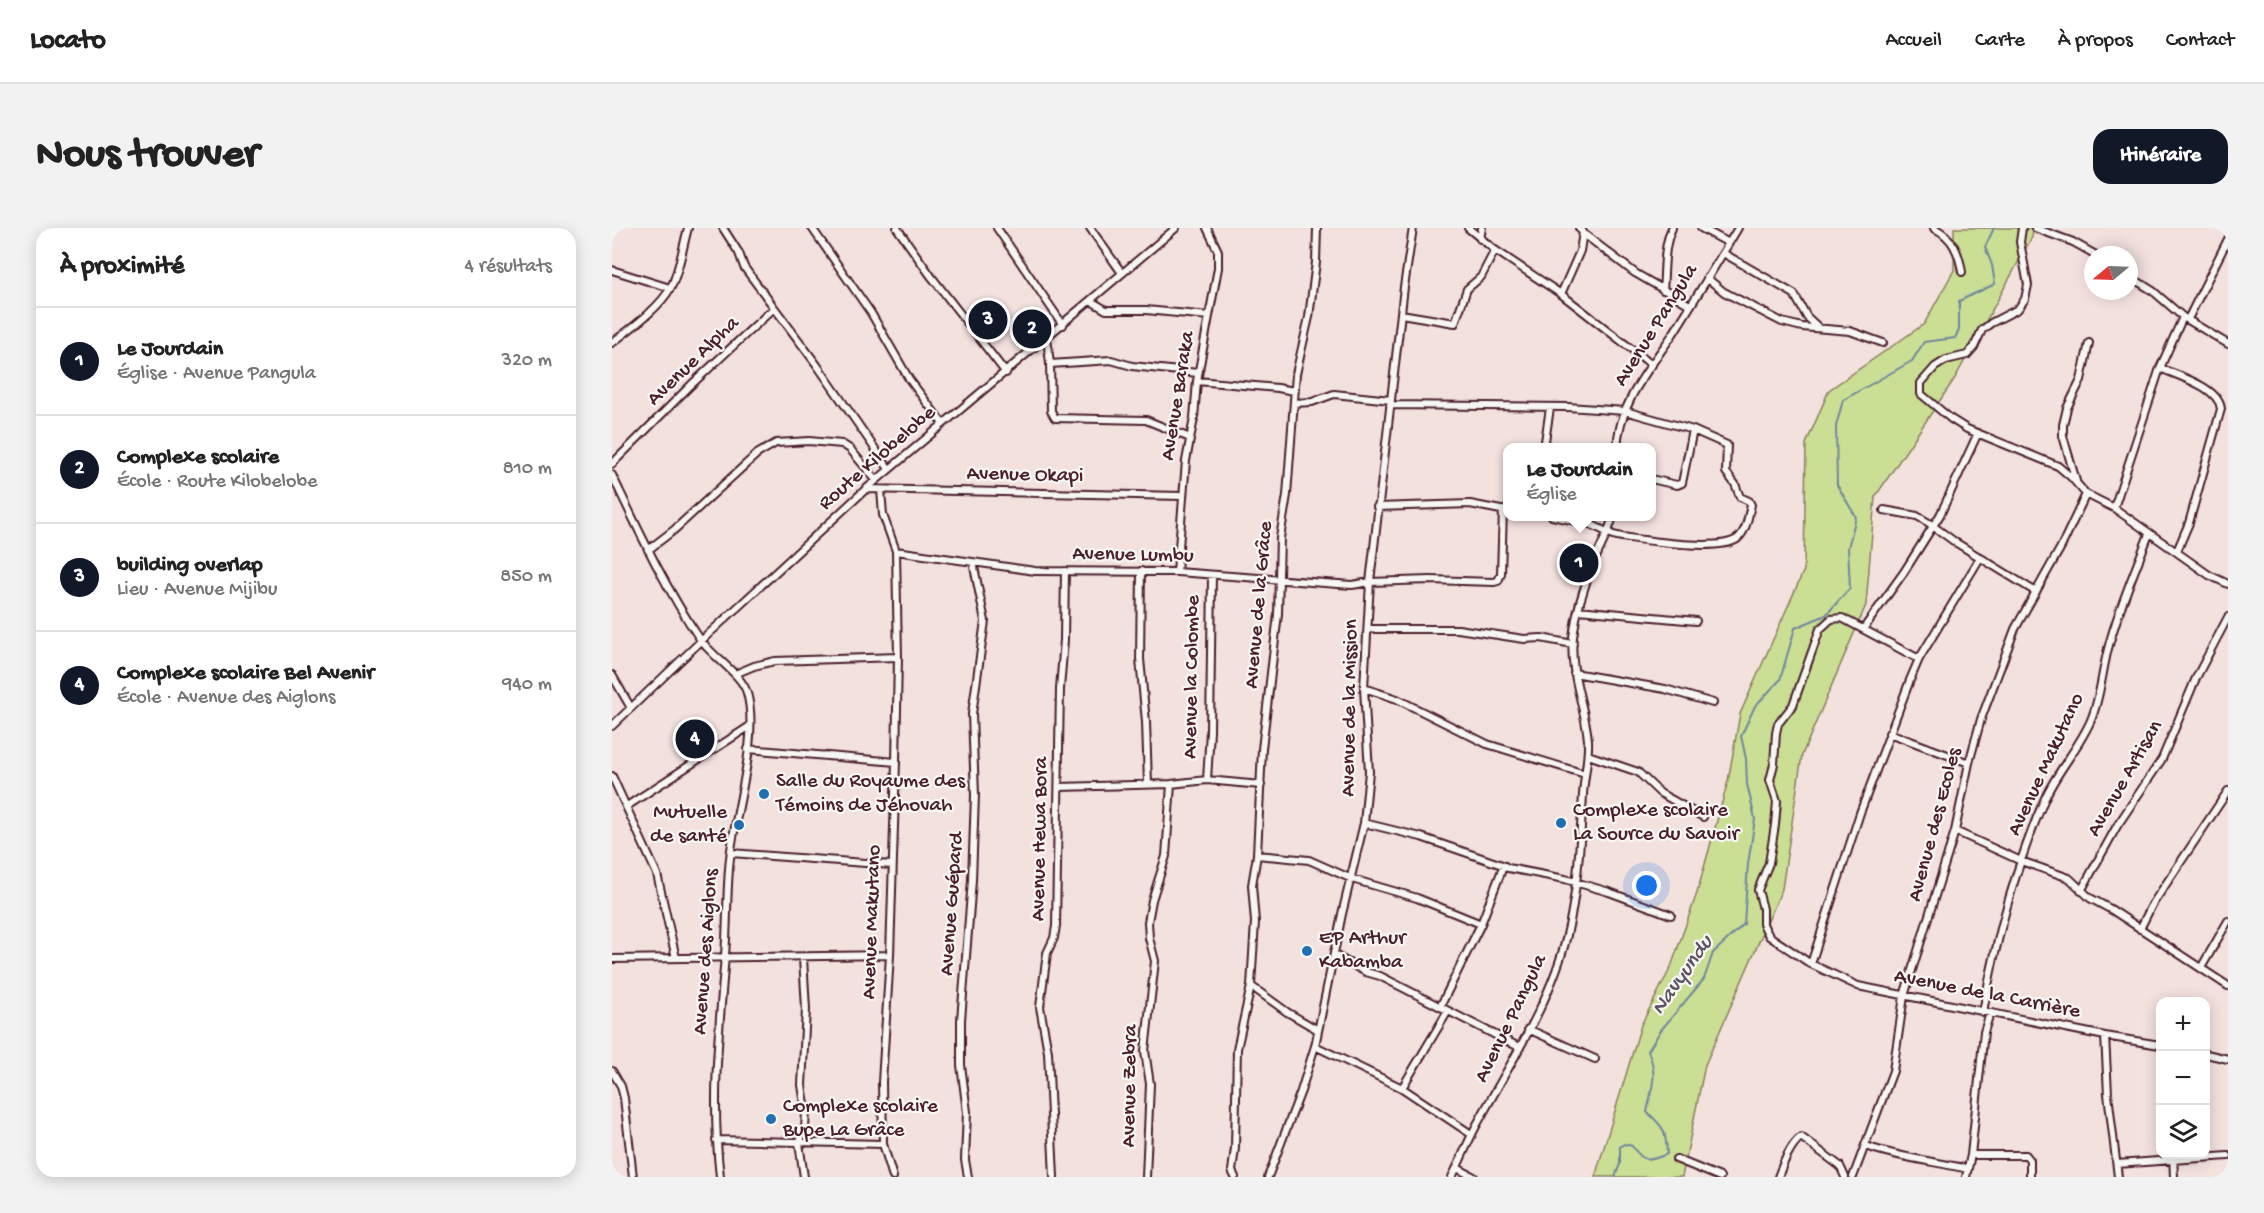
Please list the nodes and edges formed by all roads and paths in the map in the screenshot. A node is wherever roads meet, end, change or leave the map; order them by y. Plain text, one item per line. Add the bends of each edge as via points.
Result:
1 (688, 228) edge
2 (723, 228) edge
3 (812, 228) edge
4 (897, 228) edge
5 (997, 228) edge
6 (1090, 228) edge
7 (1207, 228) edge
8 (1317, 228) edge
9 (1413, 228) edge
10 (1468, 228) edge
11 (1482, 228) edge
12 (1672, 228) edge
13 (1701, 228) edge
14 (1738, 228) edge
15 (1934, 228) edge
16 (2022, 228) edge
17 (2035, 228) edge
18 (1175, 229) edge
19 (1582, 230) edge
20 (1480, 239) junction
21 (2228, 239) edge
22 (1729, 243) junction
23 (2084, 248) edge
24 (1495, 250) junction
25 (1723, 253) junction
26 (612, 270) edge
27 (1962, 272) dead end
28 (1122, 273) junction
29 (1707, 278) junction
30 (2138, 282) edge
31 (670, 288) junction
32 (1663, 290) junction
33 (1562, 294) junction
34 (1091, 301) junction
35 (1690, 305) junction
36 (774, 308) junction
37 (1401, 314) junction
38 (1209, 316) junction
39 (2186, 318) junction
40 (1063, 325) junction
41 (1820, 329) junction
42 (1047, 338) junction
43 (612, 343) edge
44 (1883, 343) dead end
45 (2089, 343) dead end
46 (2228, 344) edge
47 (1050, 364) junction
48 (1652, 364) junction
49 (2160, 368) junction
50 (1006, 373) junction
51 (1198, 373) junction
52 (1197, 381) junction
53 (1294, 391) junction
54 (1294, 402) junction
55 (1390, 403) junction
56 (1550, 408) junction
57 (1625, 411) junction
58 (943, 424) junction
59 (1693, 430) junction
60 (1978, 433) junction
61 (1190, 438) junction
62 (1545, 443) edge
63 (1618, 443) edge
64 (612, 464) edge
65 (889, 469) junction
66 (612, 475) edge
67 (876, 480) junction
68 (1656, 480) edge
69 (2077, 485) junction
70 (866, 489) junction
71 (881, 490) junction
72 (2086, 494) junction
73 (1182, 496) junction
74 (1377, 507) junction
75 (2114, 508) junction
76 (1884, 510) dead end
77 (1503, 511) edge
78 (1504, 521) edge
79 (1576, 521) edge
80 (1612, 521) edge
81 (1933, 527) junction
82 (1608, 533) junction
83 (2149, 534) junction
84 (648, 550) junction
85 (896, 551) junction
86 (2177, 551) junction
87 (1980, 558) junction
88 (973, 562) junction
89 (1065, 571) junction
90 (1141, 571) junction
91 (1177, 572) junction
92 (1212, 575) junction
93 (1279, 579) junction
94 (1370, 582) junction
95 (2228, 584) edge
96 (2036, 592) junction
97 (1578, 610) junction
98 (2228, 617) edge
99 (1696, 621) dead end
100 (1864, 628) junction
101 (1368, 629) junction
102 (701, 641) junction
103 (1573, 644) junction
104 (898, 657) junction
105 (1919, 659) junction
106 (1574, 673) junction
107 (735, 674) junction
108 (612, 675) edge
109 (1364, 688) junction
110 (1713, 703) dead end
111 (631, 708) junction
112 (612, 726) edge
113 (750, 726) junction
114 (1889, 734) junction
115 (748, 749) junction
116 (1588, 755) junction
117 (896, 762) junction
118 (1969, 763) junction
119 (1585, 774) junction
120 (612, 776) edge
121 (1207, 780) junction
122 (1148, 784) junction
123 (1171, 784) junction
124 (1261, 785) junction
125 (1059, 787) junction
126 (2228, 791) edge
127 (627, 806) junction
128 (1703, 817) dead end
129 (1364, 823) junction
130 (1955, 831) junction
131 (730, 853) junction
132 (1257, 855) junction
133 (2021, 861) junction
134 (892, 865) junction
135 (1505, 866) junction
136 (1352, 879) junction
137 (1577, 883) junction
138 (2081, 891) junction
139 (1671, 915) dead end
140 (2228, 921) edge
141 (1480, 924) junction
142 (2140, 929) junction
143 (890, 955) junction
144 (1334, 955) junction
145 (725, 957) junction
146 (676, 958) junction
147 (803, 958) junction
148 (612, 959) edge
149 (1811, 964) junction
150 (2201, 968) junction
151 (1251, 986) junction
152 (2228, 986) edge
153 (1904, 996) junction
154 (1440, 1007) junction
155 (1448, 1011) junction
156 (1983, 1012) junction
157 (1990, 1013) junction
158 (1528, 1029) junction
159 (1318, 1030) junction
160 (2105, 1036) junction
161 (2156, 1044) edge
162 (1315, 1046) junction
163 (1519, 1047) junction
164 (2210, 1055) edge
165 (1595, 1059) dead end
166 (2228, 1059) edge
167 (612, 1071) edge
168 (1402, 1088) junction
169 (1471, 1134) junction
170 (716, 1140) junction
171 (799, 1143) junction
172 (884, 1144) junction
173 (1866, 1146) junction
174 (1971, 1155) junction
175 (2228, 1156) edge
176 (2210, 1157) edge
177 (1676, 1159) dead end
178 (2164, 1159) edge
179 (2173, 1159) edge
180 (2117, 1164) junction
181 (1457, 1168) junction
182 (1968, 1169) junction
183 (633, 1177) edge
184 (720, 1177) edge
185 (804, 1177) edge
186 (893, 1177) edge
187 (968, 1177) edge
188 (1054, 1177) edge
189 (1146, 1177) edge
190 (1235, 1177) edge
191 (1268, 1177) edge
192 (1452, 1177) edge
193 (1474, 1177) edge
194 (1720, 1177) edge
195 (1778, 1177) edge
196 (1845, 1177) edge
197 (1853, 1177) edge
198 (1966, 1177) edge
199 (2030, 1177) edge
200 (2118, 1177) edge
201 (2174, 1177) edge

1 - 31 street
2 - 36 street via 744,267
3 - 58 street via 871,313 909,379
4 - 50 street
5 - 40 street
6 - 28 street
7 - 38 street, Avenue Baraka via 1219,260
8 - 53 street, Avenue de la Grâce via 1309,317
9 - 37 street, Avenue de la Mission
10 - 20 street
11 - 20 street
12 - 32 street
13 - 22 street
14 - 22 street, Avenue Pangula
15 - 27 street via 1952,242
16 - 60 street via 2020,242 2028,290 2022,306 1986,327 1963,357 1935,367 1920,386 1924,397
17 - 23 street
18 - 28 street, Route Kilobelobe
19 - 32 street via 1635,273
19 - 33 street via 1580,251
20 - 24 street
21 - 39 street
22 - 25 street, Avenue Pangula
24 - 33 street
24 - 37 street via 1481,277 1467,289 1455,323
25 - 29 street, Avenue Pangula
25 - 41 street via 1794,294 1807,317
26 - 31 street
28 - 34 street, Route Kilobelobe
29 - 35 street, Avenue Pangula
29 - 41 street via 1724,292 1782,322
30 - 39 street
31 - 43 street
32 - 35 street
33 - 48 street
34 - 38 street via 1106,310
34 - 40 street, Route Kilobelobe
35 - 48 street, Avenue Pangula
36 - 64 street, Avenue Alpha
36 - 65 street
37 - 55 street, Avenue de la Mission
38 - 51 street, Avenue Baraka
39 - 46 street
39 - 49 street
40 - 42 street, Route Kilobelobe
41 - 44 street via 1850,331
42 - 47 street
42 - 50 street, Route Kilobelobe
45 - 69 street via 2081,380 2063,425
47 - 51 street via 1111,360
47 - 61 street via 1051,411 1055,418 1146,420
48 - 57 street, Avenue Pangula
49 - 75 street
49 - 86 street via 2204,387 2217,397 2222,409
50 - 58 street, Route Kilobelobe
51 - 52 street, Avenue Baraka
52 - 53 street
52 - 61 street, Avenue Baraka
53 - 54 street, Avenue de la Grâce
54 - 55 street via 1312,402 1334,394
54 - 93 street, Avenue de la Grâce
55 - 56 street
55 - 74 street, Avenue de la Mission
56 - 57 street
56 - 62 street
57 - 59 street
57 - 63 street, Avenue Pangula
58 - 65 street, Route Kilobelobe
59 - 68 street via 1682,483
59 - 82 street via 1727,445 1727,474 1740,497 1751,505 1742,533 1737,539 1709,545
60 - 69 street via 2058,466
60 - 81 street
61 - 73 street, Avenue Baraka
65 - 67 street, Route Kilobelobe
66 - 84 street, Avenue des Aiglons
67 - 70 street, Route Kilobelobe
67 - 84 street via 842,444 776,444 757,454
69 - 72 street
70 - 71 street, Avenue Okapi
70 - 102 street, Route Kilobelobe
71 - 73 street, Avenue Okapi
71 - 85 street, Avenue Makutano via 883,515
72 - 75 street
72 - 96 street, Avenue des Ecoles
73 - 91 street, Avenue Baraka
74 - 77 street via 1470,504
74 - 94 street, Avenue de la Mission
75 - 83 street
76 - 81 street via 1917,516
78 - 94 street, Avenue Lumbu via 1498,581
79 - 82 street
80 - 82 street, Avenue Pangula
81 - 87 street
81 - 100 street
82 - 97 street, Avenue Pangula
83 - 86 street
83 - 133 street, Avenue Makutano via 2116,619 2092,718 2046,796
84 - 102 street, Avenue des Aiglons
85 - 88 street, Avenue Lumbu
85 - 104 street, Avenue Makutano
86 - 95 street
87 - 96 street
87 - 105 street
88 - 89 street, Avenue Lumbu
88 - 187 street, Avenue Guépard via 985,621 972,714 972,880 961,1020
89 - 90 street, Avenue Lumbu
89 - 125 street, Avenue Hewa Bora
90 - 91 street, Avenue Lumbu
90 - 122 street via 1140,659
91 - 92 street, Avenue Lumbu
92 - 93 street, Avenue Lumbu
92 - 121 street, Avenue la Colombe
93 - 94 street, Avenue Lumbu via 1352,585
93 - 124 street, Avenue de la Grâce
94 - 101 street, Avenue de la Mission
96 - 118 street, Avenue des Ecoles via 2005,653
97 - 99 street
97 - 103 street, Avenue Pangula
98 - 138 street, Avenue Artisan via 2196,678 2162,759 2117,826
100 - 105 street
100 - 149 street, Avenue de la Carrière via 1842,618 1831,619 1820,629 1793,705 1776,733 1770,780 1777,801 1775,825 1769,863 1758,895 1768,936
101 - 103 street via 1458,629
101 - 109 street, Avenue de la Mission
102 - 107 street, Avenue des Aiglons
102 - 111 street, Route Kilobelobe
103 - 106 street, Avenue Pangula
104 - 107 street via 775,661
104 - 117 street, Avenue Makutano
105 - 114 street
106 - 110 street via 1648,685
106 - 116 street, Avenue Pangula
107 - 113 street, Avenue des Aiglons via 747,692
108 - 111 street
109 - 119 street via 1396,699 1487,744
109 - 129 street, Avenue de la Mission via 1369,772
111 - 112 street, Route Kilobelobe
113 - 115 street, Avenue des Aiglons
113 - 127 street
114 - 118 street
114 - 149 street
115 - 117 street
115 - 131 street, Avenue des Aiglons
116 - 119 street, Avenue Pangula
116 - 128 street via 1638,772 1660,793
117 - 134 street, Avenue Makutano
118 - 130 street, Avenue des Ecoles
119 - 137 street, Avenue Pangula
120 - 127 street
121 - 123 street
121 - 124 street
122 - 123 street
122 - 125 street
123 - 189 street, Avenue Zebra via 1166,856 1148,922 1155,961 1145,1051 1150,1084
124 - 132 street, Avenue de la Grâce
125 - 188 street, Avenue Hewa Bora via 1056,926 1040,996 1048,1052
126 - 142 street
127 - 146 street via 657,874
129 - 135 street via 1421,837
129 - 136 street, Avenue de la Mission
130 - 133 street
130 - 153 street, Avenue des Ecoles
131 - 134 street
131 - 145 street, Avenue des Aiglons
132 - 136 street via 1309,860
132 - 151 street, Avenue de la Grâce via 1252,885 1255,922
133 - 138 street via 2064,875
133 - 156 street, Avenue Makutano via 1997,934
134 - 143 street, Avenue Makutano
135 - 137 street
135 - 141 street
136 - 141 street via 1417,898
136 - 144 street, Avenue de la Mission
137 - 139 street
137 - 158 street, Avenue Pangula via 1563,952
138 - 142 street
140 - 150 street
141 - 154 street
142 - 150 street
143 - 147 street
143 - 172 street, Avenue Makutano via 882,1082
144 - 154 street
144 - 159 street, Avenue de la Mission
145 - 146 street
145 - 147 street
145 - 170 street, Avenue des Aiglons via 716,1057
146 - 148 street
147 - 171 street via 806,1010 802,1085 806,1111
149 - 153 street, Avenue de la Carrière via 1858,986
150 - 152 street
151 - 159 street
151 - 190 street, Avenue de la Grâce via 1237,1049 1232,1171
153 - 156 street, Avenue de la Carrière
153 - 173 street, Avenue des Ecoles via 1893,1071
154 - 155 street
155 - 163 street
155 - 168 street
156 - 157 street, Avenue de la Carrière
157 - 160 street, Avenue de la Carrière
157 - 174 street via 1984,1032
158 - 163 street, Avenue Pangula
158 - 165 street
159 - 162 street, Avenue de la Mission
160 - 161 street, Avenue de la Carrière
160 - 180 street
162 - 168 street
162 - 191 street, Avenue de la Mission
163 - 169 street, Avenue Pangula
164 - 166 street
167 - 183 street via 624,1098
168 - 169 street
169 - 181 street, Avenue Pangula
170 - 171 street
170 - 184 street, Avenue des Aiglons
171 - 172 street
171 - 185 street
172 - 186 street, Avenue Makutano
173 - 182 street via 1899,1157
173 - 197 street, Avenue des Ecoles
174 - 182 street
174 - 199 street via 2026,1155 2030,1160
175 - 176 street
177 - 194 street
178 - 180 street
179 - 201 street
180 - 200 street
181 - 192 street, Avenue Pangula
181 - 193 street
182 - 198 street
195 - 196 street via 1800,1137 1840,1166

